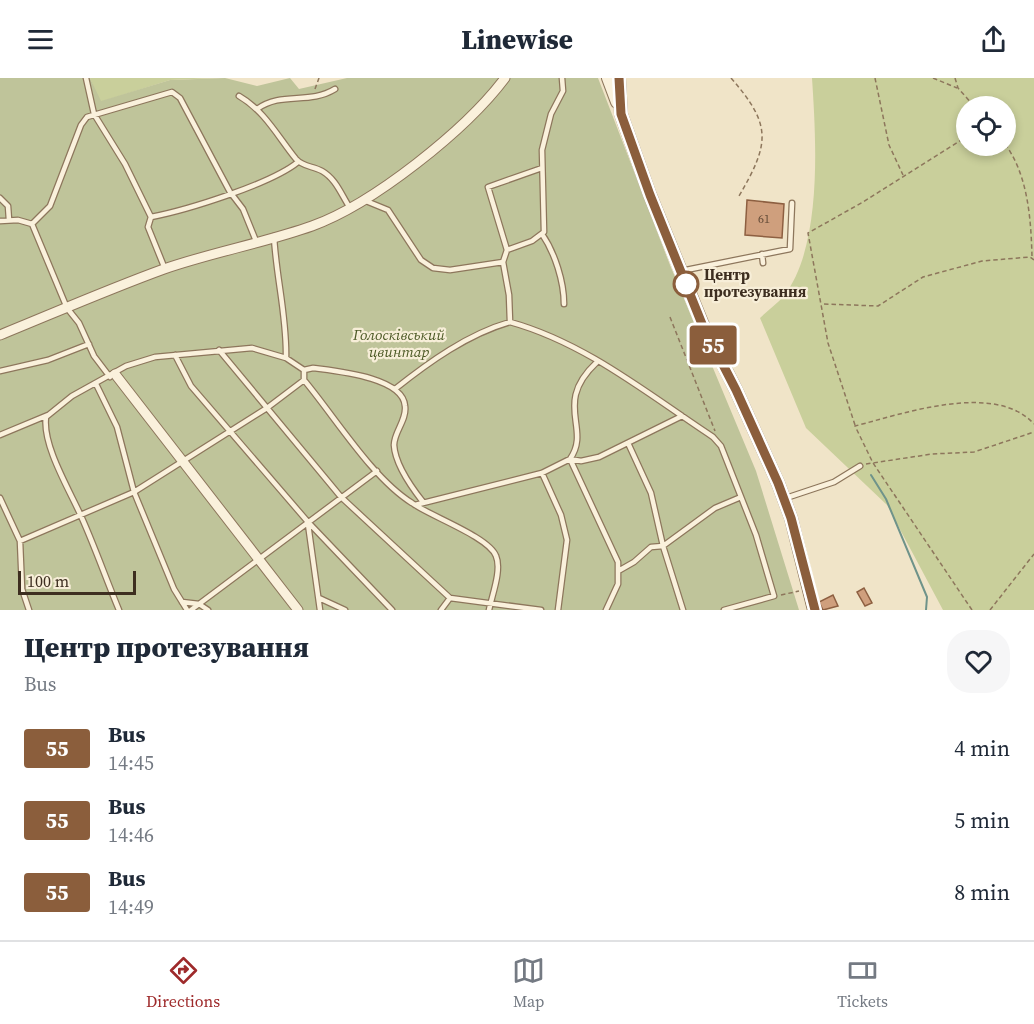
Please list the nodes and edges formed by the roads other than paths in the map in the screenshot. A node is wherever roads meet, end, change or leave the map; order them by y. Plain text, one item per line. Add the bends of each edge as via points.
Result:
1 (86, 78) edge
2 (505, 78) edge
3 (562, 78) edge
4 (608, 78) edge
5 (619, 78) edge
6 (335, 89) dead end
7 (239, 96) dead end
8 (257, 109) junction
9 (94, 114) junction
10 (621, 114) junction
11 (298, 162) junction
12 (542, 168) junction
13 (230, 192) junction
14 (0, 198) edge
15 (363, 200) junction
16 (792, 202) dead end
17 (350, 208) junction
18 (151, 217) junction
19 (9, 220) junction
20 (0, 221) edge
21 (32, 224) junction
22 (542, 234) junction
23 (274, 236) junction
24 (256, 241) junction
25 (507, 250) junction
26 (762, 254) junction
27 (503, 262) junction
28 (763, 263) dead end
29 (165, 269) junction
30 (681, 271) junction
31 (564, 304) dead end
32 (67, 308) junction
33 (510, 322) junction
34 (0, 335) edge
35 (89, 344) junction
36 (219, 350) junction
37 (175, 355) junction
38 (286, 358) junction
39 (597, 362) junction
40 (0, 370) edge
41 (304, 370) junction
42 (112, 375) junction
43 (304, 380) junction
44 (96, 384) junction
45 (395, 389) junction
46 (267, 408) junction
47 (48, 415) junction
48 (682, 416) junction
49 (230, 432) junction
50 (0, 435) edge
51 (628, 443) junction
52 (570, 459) junction
53 (184, 463) junction
54 (860, 466) road end
55 (377, 471) junction
56 (542, 473) junction
57 (134, 492) junction
58 (416, 492) junction
59 (341, 497) junction
60 (741, 497) junction
61 (0, 498) edge
62 (784, 499) junction
63 (408, 501) junction
64 (423, 502) junction
65 (414, 505) junction
66 (82, 516) junction
67 (308, 522) junction
68 (20, 541) junction
69 (663, 546) junction
70 (258, 558) junction
71 (620, 570) junction
72 (450, 597) junction
73 (319, 598) junction
74 (182, 602) junction
75 (491, 602) junction
76 (199, 604) junction
77 (29, 610) edge
78 (119, 610) edge
79 (189, 610) edge
80 (208, 610) edge
81 (298, 610) edge
82 (320, 610) edge
83 (345, 610) edge
84 (392, 610) edge
85 (441, 610) edge
86 (489, 610) edge
87 (541, 610) edge
88 (558, 610) edge
89 (606, 610) edge
90 (683, 610) edge
91 (724, 610) edge
92 (814, 610) edge

1 - 9 lane
2 - 15 street via 437,147
3 - 12 lane via 563,91 551,114 542,150
4 - 10 street
5 - 10 street
6 - 8 lane via 313,99 283,98
7 - 8 lane
8 - 11 lane
9 - 13 lane via 165,93 176,94
9 - 18 lane
9 - 21 lane via 81,125 50,206
10 - 30 street
11 - 13 lane
11 - 17 lane via 326,174 338,185
12 - 22 lane
12 - 25 lane via 488,187
13 - 18 lane
13 - 24 lane via 243,209
14 - 19 lane via 8,206
15 - 17 street
15 - 27 lane via 388,210 421,260 433,268 450,270
16 - 26 lane via 790,249
17 - 23 street via 311,226
18 - 29 lane via 148,227
19 - 20 lane
19 - 21 lane
21 - 32 lane
22 - 25 lane
22 - 31 lane via 564,291
23 - 24 street
23 - 38 lane
24 - 29 street
25 - 27 lane
26 - 28 lane
26 - 30 lane
27 - 33 lane
29 - 32 street
30 - 62 street
32 - 34 street
32 - 35 lane
33 - 39 lane via 568,345
33 - 45 lane via 461,344
35 - 40 lane via 48,360
35 - 42 lane via 94,356
36 - 37 lane
36 - 38 lane via 252,348
36 - 46 lane
37 - 42 lane via 126,366
37 - 49 lane via 191,386
38 - 41 lane
39 - 48 lane
39 - 52 lane via 575,391 576,446
41 - 43 lane
41 - 45 lane via 327,370 386,382
42 - 44 lane
42 - 53 street
43 - 46 lane
43 - 55 lane
44 - 47 lane via 65,400
44 - 57 lane via 117,427
45 - 58 lane via 405,404 395,441 396,453
46 - 49 lane
46 - 59 lane
47 - 50 lane
47 - 66 lane via 46,426 52,447
48 - 51 lane
48 - 60 lane via 721,446
49 - 53 lane
49 - 67 lane
51 - 52 lane via 590,460
51 - 69 lane via 651,493
52 - 56 lane
52 - 71 lane
53 - 57 lane
53 - 70 street
54 - 62 lane via 834,482
55 - 59 lane
55 - 63 lane
56 - 64 lane
56 - 88 lane via 561,515 567,540
57 - 66 lane
57 - 74 lane
58 - 63 lane
58 - 64 lane
59 - 67 lane
59 - 72 lane
60 - 69 lane via 715,508
60 - 91 lane via 766,562 774,596
61 - 68 lane
62 - 92 street
63 - 65 lane
64 - 65 lane
65 - 75 lane via 482,541 494,552 497,566
66 - 68 lane
66 - 78 lane
67 - 70 lane
67 - 73 lane
67 - 84 lane
68 - 77 lane via 21,589
69 - 71 lane via 651,547
69 - 90 lane
70 - 76 lane
70 - 81 street
71 - 89 lane via 616,592
72 - 75 lane
72 - 85 lane
73 - 82 lane
73 - 83 lane
74 - 76 lane
74 - 79 lane
75 - 86 lane
75 - 87 lane
76 - 79 lane
76 - 80 lane

